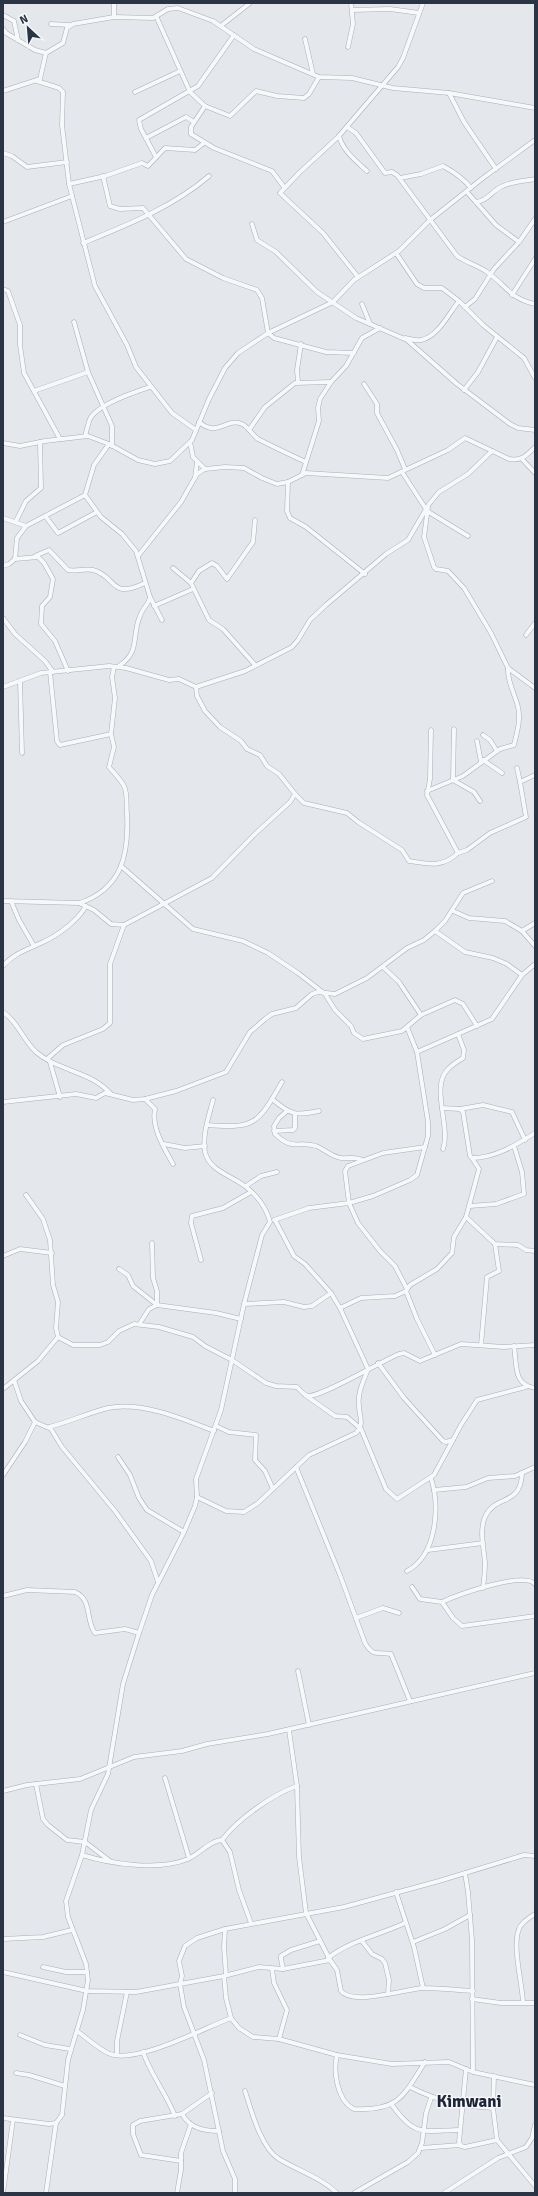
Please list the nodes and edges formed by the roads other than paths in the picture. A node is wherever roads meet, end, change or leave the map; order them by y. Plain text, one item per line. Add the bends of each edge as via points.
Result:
1 (114, 3) edge
2 (172, 3) edge
3 (249, 3) edge
4 (351, 3) edge
5 (423, 3) edge
6 (168, 9) junction
7 (352, 10) junction
8 (419, 13) junction
9 (3, 15) edge
10 (114, 17) junction
11 (156, 18) junction
12 (51, 24) dead end
13 (69, 25) junction
14 (222, 25) junction
15 (3, 29) edge
16 (234, 35) junction
17 (305, 39) dead end
18 (18, 40) junction
19 (348, 47) dead end
20 (46, 53) junction
21 (180, 71) junction
22 (313, 74) junction
23 (319, 77) junction
24 (37, 81) junction
25 (384, 85) junction
26 (3, 92) edge
27 (135, 92) dead end
28 (190, 92) junction
29 (449, 93) junction
30 (205, 106) junction
31 (535, 108) edge
32 (194, 122) junction
33 (347, 127) junction
34 (339, 136) junction
35 (146, 138) junction
36 (535, 140) edge
37 (333, 142) junction
38 (341, 142) junction
39 (204, 143) junction
40 (3, 154) edge
41 (156, 157) junction
42 (67, 162) junction
43 (496, 169) junction
44 (367, 172) dead end
45 (103, 176) junction
46 (209, 176) dead end
47 (400, 178) junction
48 (535, 179) edge
49 (69, 184) junction
50 (284, 187) junction
51 (471, 188) junction
52 (467, 192) junction
53 (72, 196) junction
54 (476, 202) junction
55 (149, 215) junction
56 (535, 219) edge
57 (430, 220) junction
58 (3, 222) edge
59 (252, 224) dead end
60 (519, 242) junction
61 (84, 243) junction
62 (396, 253) junction
63 (535, 259) edge
64 (491, 275) junction
65 (358, 277) junction
66 (3, 288) edge
67 (512, 295) junction
68 (459, 301) junction
69 (333, 302) junction
70 (362, 304) dead end
71 (535, 304) edge
72 (465, 307) junction
73 (74, 322) dead end
74 (370, 324) junction
75 (380, 328) junction
76 (268, 333) junction
77 (496, 337) junction
78 (403, 338) junction
79 (301, 344) junction
80 (354, 353) junction
81 (88, 372) junction
82 (535, 378) edge
83 (298, 382) junction
84 (331, 382) junction
85 (364, 384) dead end
86 (150, 387) junction
87 (464, 390) junction
88 (34, 391) junction
89 (103, 407) junction
90 (199, 422) junction
91 (196, 430) junction
92 (249, 430) junction
93 (535, 430) edge
94 (85, 436) junction
95 (60, 439) junction
96 (40, 442) junction
97 (190, 442) junction
98 (3, 443) edge
99 (111, 445) junction
100 (535, 447) edge
101 (492, 451) junction
102 (191, 454) junction
103 (177, 455) junction
104 (522, 459) junction
105 (196, 462) junction
106 (306, 462) junction
107 (204, 469) junction
108 (404, 471) junction
109 (535, 473) edge
110 (302, 475) junction
111 (194, 479) junction
112 (288, 482) junction
113 (85, 495) junction
114 (426, 510) junction
115 (97, 512) junction
116 (46, 517) junction
117 (3, 518) edge
118 (254, 520) dead end
119 (16, 521) junction
120 (26, 526) junction
121 (468, 536) dead end
122 (35, 556) junction
123 (138, 556) junction
124 (15, 559) junction
125 (3, 566) edge
126 (173, 568) dead end
127 (365, 574) junction
128 (145, 583) junction
129 (191, 583) junction
130 (193, 589) junction
131 (150, 597) junction
132 (154, 606) junction
133 (3, 618) edge
134 (162, 620) dead end
135 (535, 622) edge
136 (526, 635) dead end
137 (256, 665) junction
138 (116, 667) junction
139 (508, 668) junction
140 (52, 672) junction
141 (68, 672) junction
142 (20, 681) junction
143 (3, 687) edge
144 (196, 687) junction
145 (535, 688) edge
146 (454, 729) dead end
147 (431, 730) dead end
148 (111, 734) junction
149 (483, 735) dead end
150 (477, 741) dead end
151 (496, 751) junction
152 (22, 753) dead end
153 (482, 761) junction
154 (517, 768) dead end
155 (502, 774) dead end
156 (535, 775) edge
157 (453, 780) junction
158 (520, 782) junction
159 (427, 791) junction
160 (295, 794) junction
161 (480, 801) dead end
162 (458, 853) junction
163 (122, 866) junction
164 (492, 881) dead end
165 (3, 901) edge
166 (11, 901) junction
167 (79, 903) junction
168 (164, 905) junction
169 (86, 906) junction
170 (453, 910) junction
171 (535, 923) edge
172 (124, 925) junction
173 (435, 931) junction
174 (522, 931) junction
175 (34, 946) junction
176 (535, 946) edge
177 (535, 964) edge
178 (3, 966) edge
179 (383, 967) junction
180 (522, 975) junction
181 (325, 994) junction
182 (3, 1012) edge
183 (421, 1016) junction
184 (477, 1026) junction
185 (406, 1027) junction
186 (458, 1034) junction
187 (417, 1052) junction
188 (49, 1061) junction
189 (282, 1082) dead end
190 (111, 1094) junction
191 (60, 1097) junction
192 (145, 1099) junction
193 (272, 1099) junction
194 (213, 1100) dead end
195 (3, 1102) edge
196 (442, 1108) junction
197 (460, 1109) junction
198 (286, 1111) junction
199 (319, 1111) dead end
200 (295, 1114) junction
201 (207, 1125) junction
202 (274, 1131) junction
203 (535, 1133) edge
204 (525, 1140) junction
205 (164, 1144) junction
206 (205, 1146) junction
207 (514, 1146) junction
208 (425, 1147) junction
209 (443, 1149) dead end
210 (472, 1158) junction
211 (362, 1160) junction
212 (173, 1164) dead end
213 (277, 1172) dead end
214 (246, 1186) junction
215 (251, 1192) junction
216 (26, 1195) dead end
217 (349, 1203) junction
218 (470, 1206) junction
219 (466, 1217) junction
220 (275, 1220) junction
221 (270, 1222) junction
222 (152, 1243) dead end
223 (495, 1244) junction
224 (535, 1251) edge
225 (52, 1253) junction
226 (3, 1256) edge
227 (201, 1260) dead end
228 (119, 1269) dead end
229 (406, 1290) junction
230 (331, 1293) junction
231 (244, 1304) junction
232 (157, 1305) junction
233 (340, 1308) junction
234 (241, 1319) junction
235 (140, 1323) junction
236 (58, 1337) junction
237 (481, 1345) junction
238 (535, 1345) edge
239 (514, 1346) junction
240 (435, 1355) junction
241 (232, 1360) junction
242 (378, 1363) junction
243 (368, 1369) junction
244 (14, 1380) junction
245 (526, 1387) junction
246 (535, 1388) edge
247 (3, 1389) edge
248 (304, 1395) junction
249 (35, 1422) junction
250 (49, 1426) junction
251 (216, 1426) junction
252 (361, 1428) junction
253 (214, 1431) junction
254 (453, 1440) junction
255 (118, 1457) dead end
256 (296, 1467) junction
257 (535, 1467) edge
258 (522, 1473) junction
259 (3, 1475) edge
260 (431, 1478) junction
261 (273, 1489) junction
262 (434, 1490) junction
263 (197, 1497) junction
264 (184, 1532) junction
265 (483, 1542) junction
266 (428, 1550) junction
267 (407, 1571) dead end
268 (158, 1582) junction
269 (535, 1584) edge
270 (412, 1587) dead end
271 (483, 1588) junction
272 (3, 1596) edge
273 (442, 1602) junction
274 (399, 1613) dead end
275 (535, 1616) edge
276 (356, 1618) junction
277 (139, 1633) junction
278 (298, 1671) dead end
279 (535, 1673) edge
280 (410, 1701) junction
281 (309, 1725) junction
282 (289, 1730) junction
283 (110, 1766) junction
284 (165, 1778) dead end
285 (36, 1784) junction
286 (297, 1786) junction
287 (3, 1791) edge
288 (222, 1840) junction
289 (85, 1842) junction
290 (82, 1855) junction
291 (535, 1856) edge
292 (189, 1858) junction
293 (111, 1862) junction
294 (465, 1873) junction
295 (396, 1892) junction
296 (306, 1913) junction
297 (535, 1914) edge
298 (470, 1915) junction
299 (406, 1923) junction
300 (251, 1924) junction
301 (225, 1929) junction
302 (72, 1930) junction
303 (3, 1939) edge
304 (320, 1941) junction
305 (362, 1941) junction
306 (413, 1942) junction
307 (329, 1959) junction
308 (43, 1967) dead end
309 (272, 1969) junction
310 (283, 1969) junction
311 (3, 1972) edge
312 (87, 1972) junction
313 (225, 1975) junction
314 (180, 1984) junction
315 (422, 1988) junction
316 (87, 1991) junction
317 (473, 1991) junction
318 (127, 1992) junction
319 (388, 1994) junction
320 (472, 1998) junction
321 (523, 2002) junction
322 (535, 2003) edge
323 (231, 2018) junction
324 (77, 2031) junction
325 (195, 2034) junction
326 (20, 2035) dead end
327 (279, 2039) junction
328 (70, 2049) junction
329 (143, 2052) junction
330 (116, 2055) junction
331 (337, 2055) junction
332 (425, 2062) junction
333 (466, 2069) junction
334 (473, 2072) junction
335 (16, 2073) dead end
336 (494, 2076) junction
337 (535, 2085) edge
338 (65, 2086) junction
339 (410, 2087) junction
340 (245, 2091) dead end
341 (212, 2093) junction
342 (431, 2098) junction
343 (392, 2105) junction
344 (461, 2106) junction
345 (493, 2108) junction
346 (182, 2114) junction
347 (174, 2116) junction
348 (3, 2118) edge
349 (13, 2120) junction
350 (56, 2123) junction
351 (191, 2124) junction
352 (535, 2125) edge
353 (459, 2130) junction
354 (219, 2131) junction
355 (423, 2131) junction
356 (497, 2140) junction
357 (460, 2145) junction
358 (421, 2148) junction
359 (508, 2154) junction
360 (181, 2161) junction
361 (535, 2186) edge
362 (3, 2193) edge
363 (46, 2193) edge
364 (177, 2193) edge
365 (235, 2193) edge
366 (337, 2193) edge
367 (354, 2193) edge
368 (444, 2193) edge

1 - 10 street
2 - 6 street
3 - 14 street
4 - 7 street
5 - 8 street
6 - 11 street
6 - 14 street via 178,8
7 - 8 street via 390,9
7 - 19 street via 353,24
8 - 25 street via 404,58
9 - 18 street via 14,21
10 - 11 street
10 - 13 street
11 - 21 street
12 - 13 street
13 - 20 street via 63,43
14 - 16 street
15 - 18 street
16 - 22 street via 271,58
16 - 28 street via 203,81
17 - 22 street
18 - 20 street
20 - 24 street via 42,76
21 - 27 street
21 - 28 street
22 - 23 street
23 - 25 street via 352,78
23 - 30 street via 304,98 256,91 230,116
24 - 26 street
24 - 42 street via 59,88 62,92 62,125
25 - 29 street via 392,88
25 - 33 street
28 - 30 street
28 - 35 street via 141,117 139,123
29 - 31 street
29 - 43 street via 464,122
30 - 32 street
32 - 35 street via 186,117
32 - 39 street via 190,131
33 - 34 street
33 - 47 street via 356,133 385,173 394,173
34 - 37 street
34 - 38 street
35 - 41 street
36 - 43 street
37 - 38 street
37 - 50 street
38 - 44 street
39 - 41 street via 195,150 165,148
39 - 50 street via 272,171
40 - 42 street via 12,156 27,167
41 - 45 street via 148,166 142,163
42 - 49 street
43 - 51 street
45 - 49 street
45 - 55 street via 110,206 120,209 143,208
46 - 55 street
47 - 51 street via 443,166 460,175
47 - 57 street
48 - 54 street via 506,184 485,200
49 - 53 street
50 - 65 street via 280,194 323,233
51 - 52 street
52 - 54 street
52 - 57 street
53 - 58 street
53 - 61 street
54 - 60 street via 496,225
55 - 61 street
55 - 76 street via 186,259 223,278 257,290 262,298
56 - 60 street
57 - 62 street
57 - 64 street via 444,235 457,256
59 - 69 street via 257,240 281,256 309,286
60 - 64 street
61 - 86 street via 95,286 127,345 134,364
62 - 65 street
62 - 68 street via 417,284 424,288 442,288
63 - 67 street
64 - 67 street
64 - 72 street via 475,299
65 - 69 street
66 - 88 street via 8,291 20,325 23,369
67 - 71 street
68 - 72 street
68 - 78 street via 439,328 429,336 421,340
69 - 74 street
69 - 76 street
70 - 74 street
72 - 77 street
73 - 81 street
74 - 75 street
75 - 78 street
75 - 80 street via 364,335
76 - 79 street via 278,340
76 - 90 street via 232,359
77 - 82 street via 524,358
77 - 87 street via 478,372
78 - 87 street
79 - 80 street via 326,352
79 - 83 street
80 - 84 street
81 - 88 street
81 - 89 street
83 - 84 street
83 - 92 street via 265,407
84 - 106 street via 319,402 319,421
85 - 108 street via 377,404 377,413 397,450
86 - 89 street via 133,392
86 - 91 street via 172,414
87 - 93 street via 510,424 518,428
88 - 95 street
89 - 94 street via 91,418
89 - 99 street via 112,426
90 - 91 street
90 - 92 street via 209,428 238,423
91 - 97 street
92 - 106 street via 273,447
94 - 95 street
94 - 99 street
95 - 96 street
96 - 98 street via 17,446
96 - 119 street via 41,488 25,503
97 - 102 street
97 - 103 street
99 - 103 street via 131,457 153,464 168,462
99 - 113 street via 94,465
100 - 104 street
101 - 104 street via 509,459
101 - 108 street via 464,438 448,450
101 - 114 street via 468,474 439,492
102 - 103 street via 185,452
102 - 105 street
104 - 109 street
105 - 107 street
105 - 111 street
106 - 110 street
107 - 111 street
107 - 112 street via 244,468 271,482
108 - 110 street via 388,478 309,473
108 - 114 street
110 - 112 street
111 - 123 street via 176,509
112 - 127 street via 287,511 290,518 306,527
113 - 115 street
113 - 116 street
114 - 121 street
114 - 127 street via 408,540 386,554
114 - 139 street via 424,537 434,567 448,571 464,588
115 - 116 street via 57,534
115 - 123 street via 127,540
116 - 120 street
117 - 119 street
118 - 129 street via 253,542 227,579 213,563 199,571
119 - 120 street
120 - 124 street via 16,538
122 - 124 street
122 - 128 street via 49,550 68,570 94,570 124,590
122 - 141 street via 44,563 53,579 50,597 42,606 42,624 55,641
123 - 128 street
124 - 125 street
126 - 129 street
127 - 137 street via 310,620 295,644
128 - 131 street
129 - 130 street
130 - 132 street
130 - 137 street via 209,620 223,630
131 - 132 street
131 - 138 street via 139,618 131,657
132 - 134 street
133 - 140 street via 15,634 45,661
135 - 136 street
137 - 144 street
138 - 141 street via 104,666
138 - 144 street via 169,680 179,679
138 - 148 street via 112,677 115,698
139 - 145 street
139 - 151 street via 508,678 518,707 518,725 514,744
140 - 141 street
140 - 142 street
140 - 148 street via 51,698 58,744 64,745
142 - 143 street
142 - 152 street
144 - 160 street via 197,696 205,711 247,749 260,755 267,766 279,774
146 - 157 street
147 - 159 street via 430,779
148 - 163 street via 114,747 109,767 126,792 128,829
149 - 151 street via 490,740
150 - 153 street
151 - 153 street
153 - 155 street
153 - 157 street
154 - 158 street
156 - 158 street
157 - 159 street
157 - 161 street via 474,792
158 - 162 street via 526,817 490,833 467,850
159 - 162 street
160 - 162 street via 304,802 347,813 402,850 410,861 430,864 446,862
160 - 168 street via 290,802 212,878
163 - 167 street via 112,884 92,899
163 - 168 street
164 - 170 street via 463,893
165 - 166 street
166 - 167 street
166 - 175 street
167 - 169 street
168 - 172 street
168 - 181 street via 193,929 243,941 268,953
169 - 172 street via 111,924
169 - 175 street via 77,918
170 - 173 street
170 - 174 street via 469,918 505,921
171 - 174 street
172 - 188 street via 110,964 110,1023 103,1029 63,1045
173 - 179 street
173 - 180 street via 465,952 493,958
174 - 176 street
175 - 178 street via 18,953
177 - 180 street
179 - 181 street via 335,994
179 - 183 street via 399,982
180 - 184 street via 492,1019
181 - 185 street via 354,1033 362,1038 402,1032
181 - 192 street via 312,994 296,1008 272,1014 264,1019 250,1032 226,1072
182 - 188 street via 11,1018 36,1052
183 - 184 street via 454,1000 460,1001
183 - 185 street
184 - 186 street
185 - 187 street
186 - 187 street
186 - 196 street via 463,1058 447,1069 442,1077
187 - 208 street via 428,1122
188 - 190 street via 94,1080
188 - 191 street
189 - 193 street
190 - 191 street via 105,1093 96,1098 76,1094
190 - 192 street via 133,1100
191 - 195 street
192 - 205 street via 155,1108 156,1134
193 - 198 street
193 - 201 street via 256,1120 248,1125
194 - 201 street
196 - 197 street
196 - 209 street via 446,1131
197 - 204 street via 483,1105 512,1112
197 - 210 street via 463,1112
198 - 200 street
198 - 202 street via 275,1122
199 - 200 street
200 - 202 street via 293,1130
201 - 206 street
202 - 211 street via 277,1136 293,1146 315,1146 337,1157 356,1157
203 - 204 street
204 - 207 street
205 - 206 street via 185,1148
205 - 212 street
206 - 214 street via 214,1167
207 - 210 street via 480,1158
207 - 218 street via 522,1172 524,1194 496,1204
208 - 211 street via 383,1153
208 - 217 street via 417,1175 373,1196
210 - 218 street via 479,1169
211 - 217 street via 348,1166 345,1171
213 - 214 street via 261,1176
214 - 215 street
215 - 221 street via 265,1210
215 - 227 street via 223,1208 192,1216 191,1223
216 - 225 street via 43,1219
217 - 220 street via 309,1208
217 - 229 street via 358,1223 395,1266
218 - 219 street
219 - 223 street
219 - 229 street via 454,1238 452,1253 448,1259
220 - 221 street
220 - 230 street via 294,1256 305,1264
221 - 231 street via 262,1235
222 - 232 street
223 - 224 street via 518,1245 526,1250
223 - 237 street via 499,1271 487,1277
225 - 226 street via 20,1249
225 - 236 street via 58,1302
228 - 232 street via 128,1275 133,1286
229 - 233 street via 395,1296 361,1298
229 - 240 street
230 - 231 street via 312,1306 304,1307 284,1302
230 - 233 street
231 - 234 street
232 - 234 street
232 - 235 street via 149,1310
233 - 243 street
234 - 241 street
235 - 236 street via 124,1328 108,1342 100,1345 74,1344
235 - 241 street via 184,1333
236 - 244 street via 38,1361
237 - 239 street
237 - 240 street via 461,1344
238 - 239 street
239 - 245 street via 520,1380
240 - 242 street via 420,1361 404,1353
241 - 248 street via 266,1383 297,1387
241 - 251 street
242 - 243 street
242 - 254 street via 404,1398 443,1441
243 - 248 street via 317,1393
243 - 252 street via 359,1399
244 - 247 street
244 - 249 street via 21,1401
245 - 246 street
245 - 254 street via 477,1400
248 - 252 street via 335,1416 347,1417
249 - 250 street
249 - 259 street
250 - 253 street via 115,1407 150,1410 182,1418
250 - 268 street via 62,1447 146,1552
251 - 253 street
251 - 261 street via 229,1432 256,1435 255,1460 265,1471
252 - 256 street via 356,1433 309,1455
252 - 260 street via 386,1490 394,1498 404,1497
253 - 263 street via 196,1479
254 - 260 street
255 - 264 street via 147,1510
256 - 261 street
256 - 276 street
257 - 258 street
258 - 262 street via 509,1477 488,1478 466,1487
258 - 265 street via 522,1483 514,1496 495,1504 485,1517
260 - 262 street
261 - 263 street via 244,1512 226,1511
262 - 266 street via 433,1525
263 - 264 street
264 - 268 street
265 - 266 street
265 - 271 street
266 - 267 street via 417,1566
268 - 277 street
269 - 271 street via 527,1579
270 - 273 street via 420,1599
271 - 273 street
272 - 277 street via 27,1590 75,1592 81,1595 88,1605 95,1633 125,1629
273 - 275 street via 462,1626
274 - 276 street via 383,1608
276 - 280 street via 370,1651 376,1654 391,1654
277 - 283 street via 123,1684
278 - 281 street
279 - 280 street
280 - 281 street
281 - 282 street
282 - 283 street via 207,1744 182,1751 134,1757
282 - 286 street
283 - 285 street via 80,1779
283 - 289 street via 92,1810
284 - 292 street
285 - 287 street
285 - 289 street via 43,1819 48,1826 67,1840
286 - 288 street via 272,1797 233,1826
286 - 296 street via 299,1856
288 - 292 street via 214,1842
288 - 300 street via 230,1852
289 - 290 street
289 - 293 street
290 - 293 street
290 - 302 street via 65,1907
291 - 294 street via 524,1855
292 - 293 street via 171,1863 152,1864
294 - 295 street
294 - 298 street
295 - 296 street via 344,1907
295 - 299 street
296 - 300 street
296 - 304 street
297 - 321 street via 521,1925 518,1932 517,1948
298 - 306 street
298 - 317 street via 470,1967
299 - 305 street
299 - 306 street
300 - 301 street
301 - 313 street
301 - 314 street via 197,1938 184,1946 180,1956
302 - 303 street via 43,1937
302 - 312 street
304 - 307 street
304 - 310 street via 285,1953 281,1959
305 - 307 street via 338,1951
305 - 319 street via 372,1954 385,1963
306 - 315 street
307 - 310 street
307 - 319 street via 337,1970 342,1991 346,1996
308 - 312 street via 66,1972
309 - 310 street
309 - 313 street via 260,1966
309 - 327 street via 274,1983 287,2010
311 - 316 street
312 - 316 street
313 - 314 street
313 - 323 street via 226,1998
314 - 318 street
314 - 325 street via 184,2008
315 - 317 street
315 - 319 street
316 - 318 street
316 - 324 street
317 - 320 street
318 - 330 street
320 - 321 street via 500,2003
320 - 334 street
321 - 322 street
323 - 325 street
323 - 327 street via 239,2028 253,2037
324 - 328 street
324 - 330 street via 105,2051
325 - 329 street
325 - 341 street
326 - 328 street via 45,2045
327 - 331 street
328 - 338 street
329 - 330 street
329 - 347 street via 151,2074 167,2098
331 - 332 street via 392,2064
331 - 343 street via 336,2076 342,2097 349,2107 358,2109
332 - 333 street via 442,2061
332 - 339 street
333 - 334 street
333 - 344 street
334 - 336 street
335 - 338 street
336 - 337 street
336 - 345 street
338 - 350 street via 62,2115
339 - 342 street
339 - 343 street
340 - 366 street via 263,2139 274,2154 319,2179
341 - 346 street
341 - 354 street
342 - 344 street
342 - 355 street
343 - 355 street via 408,2125
344 - 345 street
344 - 353 street
345 - 356 street
346 - 347 street
346 - 351 street
347 - 360 street via 140,2121 133,2125 132,2134 141,2155
348 - 349 street
349 - 350 street
349 - 362 street
350 - 363 street
351 - 354 street via 202,2130
351 - 360 street via 181,2153
352 - 359 street via 532,2138 526,2147
353 - 355 street
353 - 357 street
354 - 365 street via 223,2151 235,2179
355 - 358 street
356 - 357 street via 465,2147
356 - 359 street
357 - 358 street
358 - 367 street via 408,2162
359 - 361 street
359 - 368 street via 489,2163
360 - 364 street

